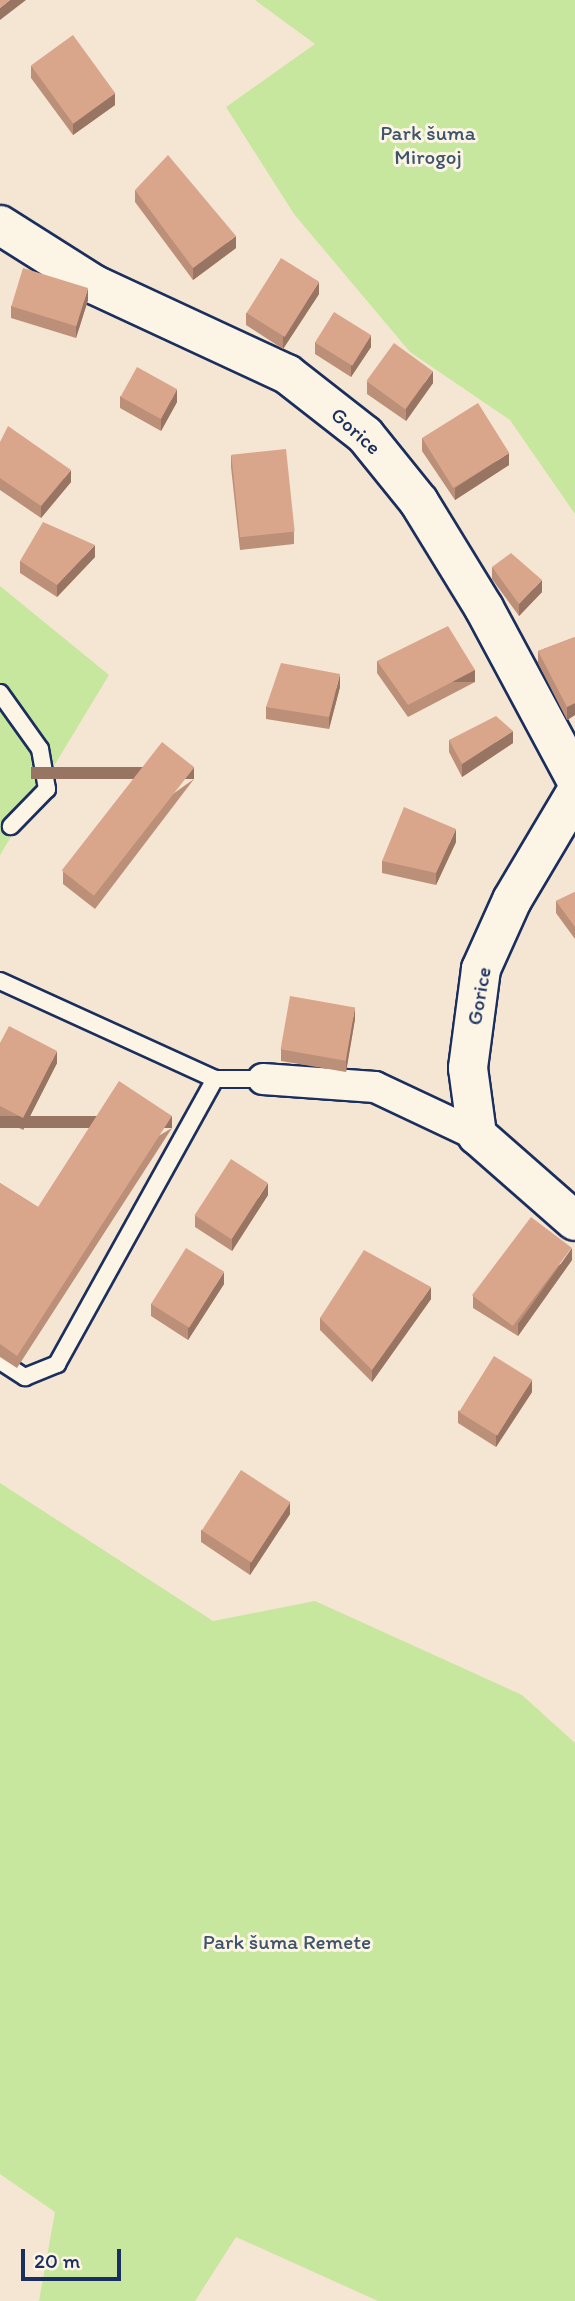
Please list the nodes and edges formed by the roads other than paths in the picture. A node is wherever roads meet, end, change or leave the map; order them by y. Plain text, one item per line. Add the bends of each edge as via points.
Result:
1 (0, 225) edge
2 (0, 693) edge
3 (575, 778) edge
4 (575, 794) edge
5 (11, 826) dead end
6 (0, 981) edge
7 (215, 1079) junction
8 (263, 1079) joint
9 (477, 1135) junction
10 (575, 1221) edge
11 (0, 1361) edge

1 - 3 street, Gorice via 95,285 287,374 365,435 419,502 484,608
2 - 5 lane via 40,749 47,789
4 - 9 street, Gorice via 512,900 481,969 468,1068
6 - 7 lane
7 - 8 lane
7 - 11 lane via 57,1364 25,1377
8 - 9 street via 375,1087
9 - 10 street

